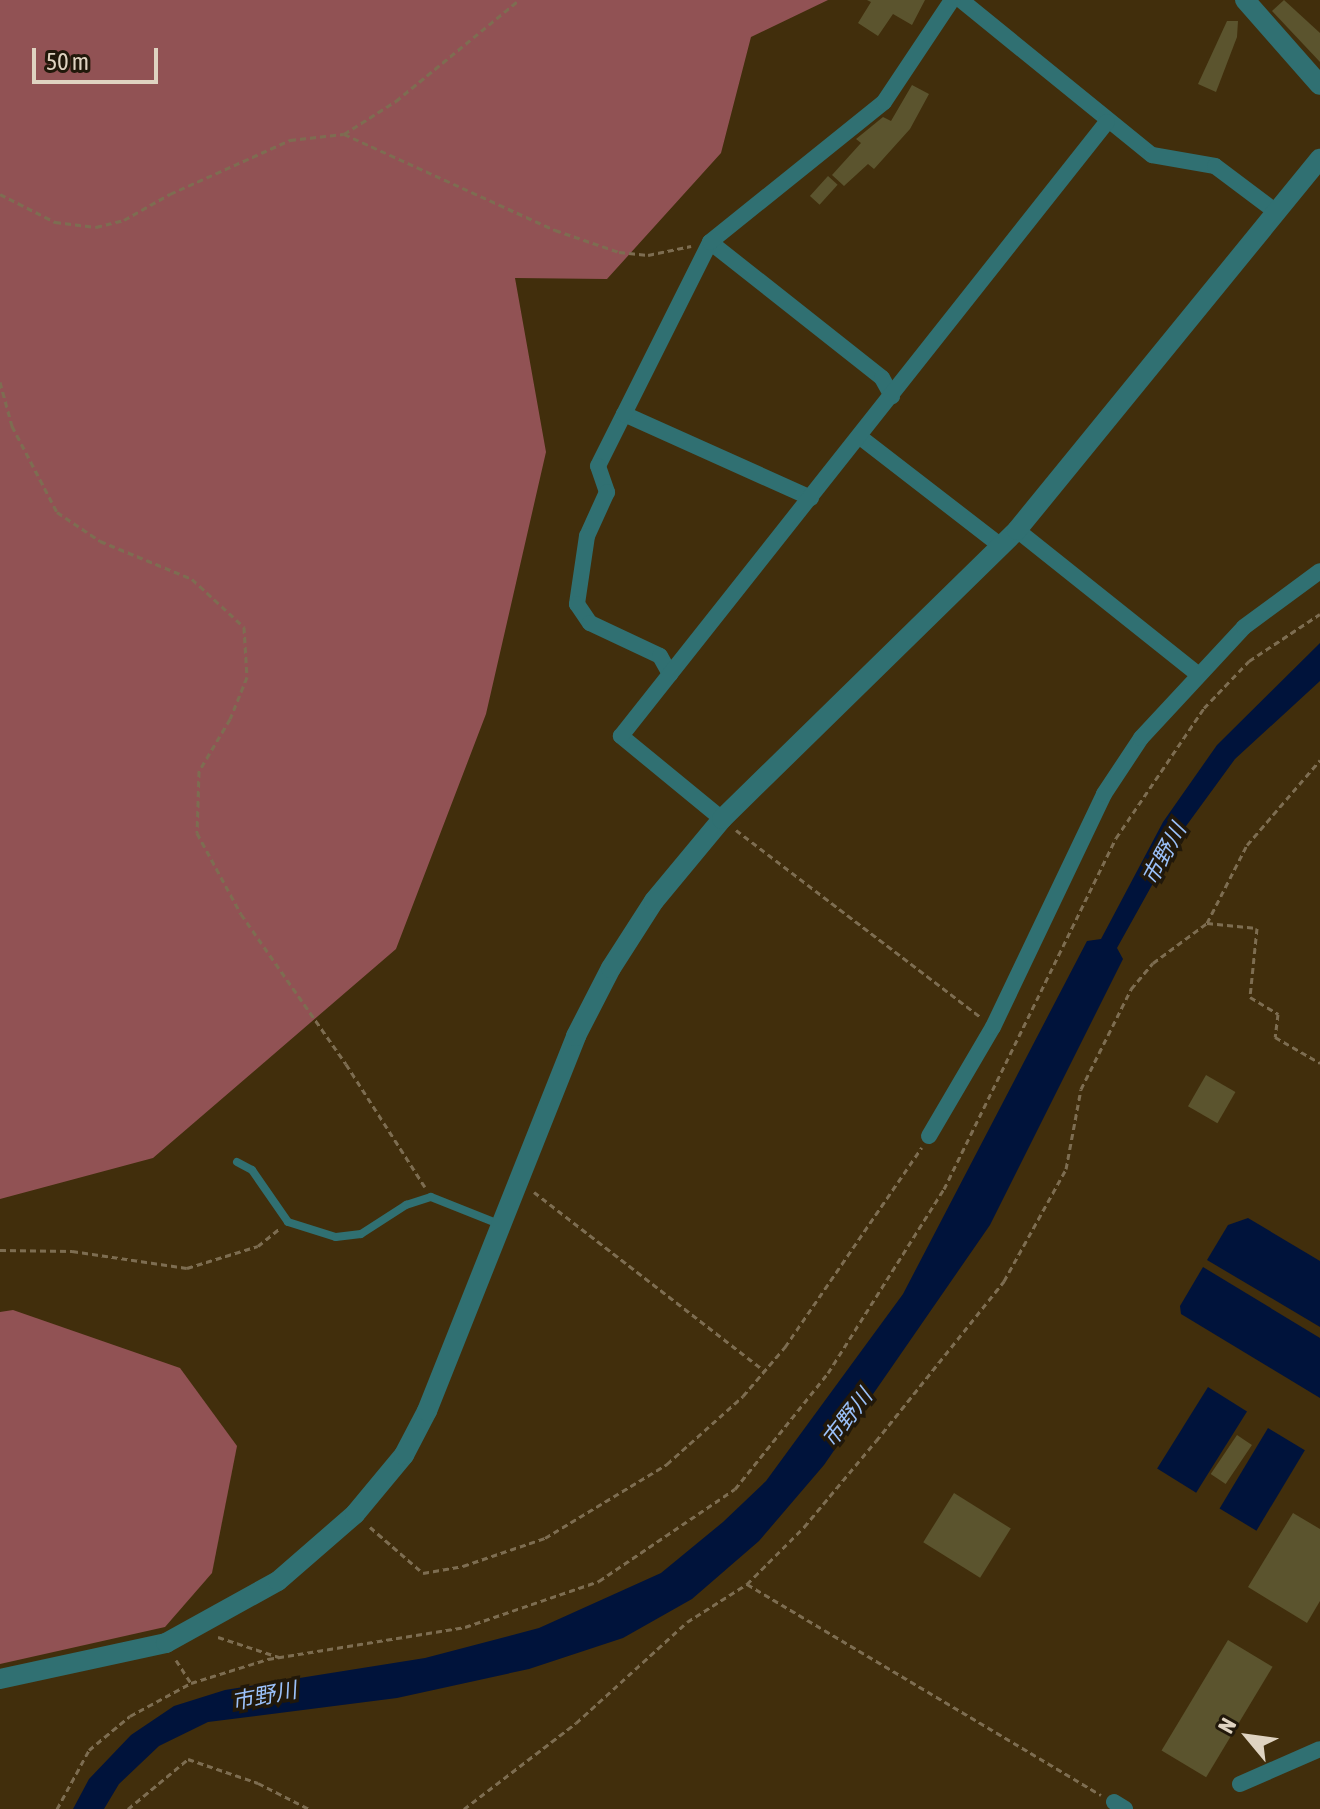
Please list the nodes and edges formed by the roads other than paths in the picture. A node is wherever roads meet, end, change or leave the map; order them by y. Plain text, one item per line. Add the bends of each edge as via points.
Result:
1 (952, 0) edge
2 (961, 0) edge
3 (1245, 0) edge
4 (1320, 85) edge
5 (1107, 122) junction
6 (1320, 159) edge
7 (1275, 211) junction
8 (710, 242) junction
9 (892, 396) junction
10 (624, 414) junction
11 (860, 437) junction
12 (811, 498) junction
13 (1017, 530) junction
14 (1001, 546) junction
15 (1320, 571) edge
16 (1196, 673) junction
17 (670, 674) junction
18 (722, 819) junction
19 (929, 1136) road end
20 (237, 1162) dead end
21 (499, 1225) junction
22 (0, 1679) edge
23 (1320, 1749) edge
24 (1240, 1784) dead end

1 - 8 street via 884,102
2 - 5 street
3 - 4 street
5 - 7 street via 1152,155 1215,166
5 - 9 street
6 - 7 street
7 - 13 street
8 - 9 street via 882,378
8 - 10 street
9 - 11 street
10 - 12 street
10 - 17 street via 598,466 607,492 587,536 577,604 590,623 660,656
11 - 12 street
11 - 14 street
12 - 17 street
13 - 14 street
13 - 16 street
14 - 18 street
15 - 16 street via 1244,627
16 - 19 street via 1141,738 1104,794 993,1027
17 - 18 street via 621,736
18 - 21 street via 654,901 611,968 576,1036
20 - 21 lane via 252,1170 288,1222 336,1237 361,1234 406,1205 431,1197
21 - 22 street via 427,1411 404,1455 355,1514 278,1581 166,1643
23 - 24 street

